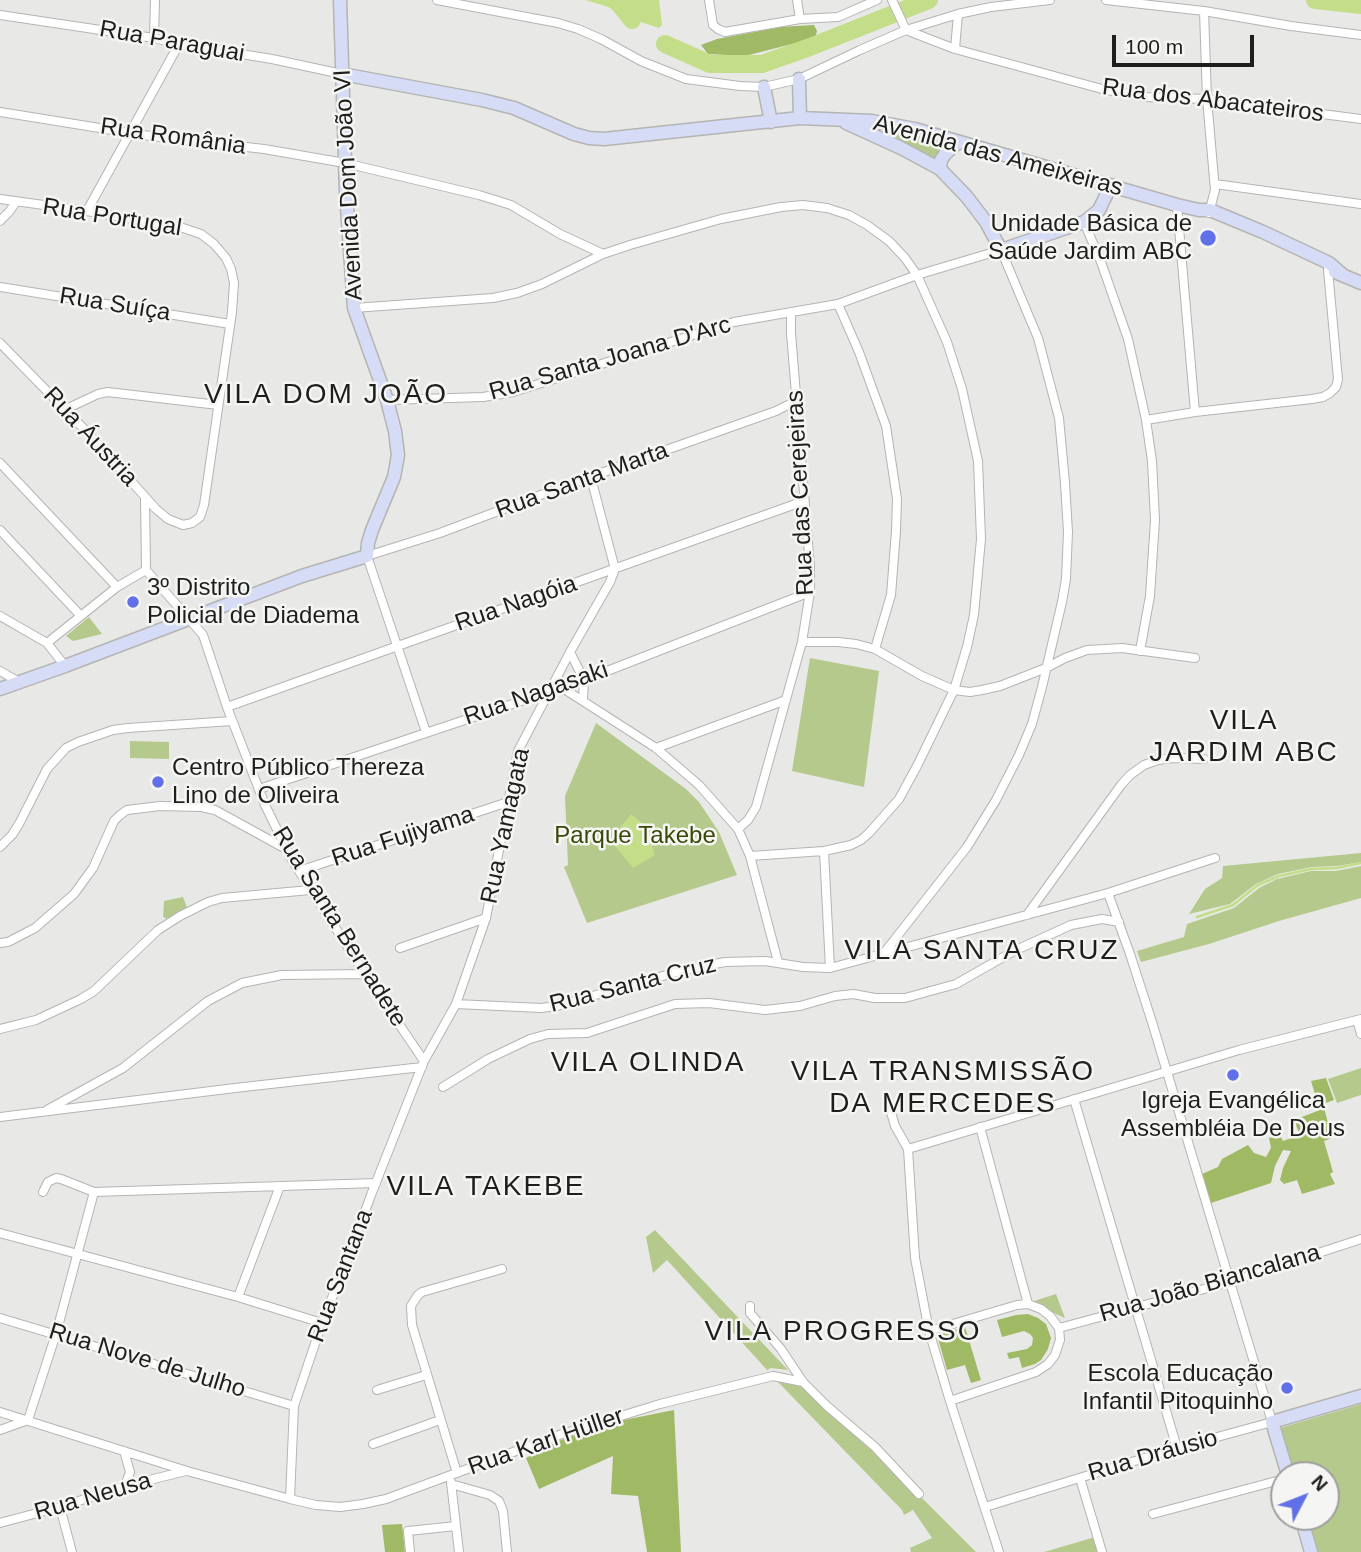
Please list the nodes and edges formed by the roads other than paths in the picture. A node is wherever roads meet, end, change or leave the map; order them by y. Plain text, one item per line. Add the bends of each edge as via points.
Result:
1 (155, 0) edge
2 (341, 0) edge
3 (437, 0) edge
4 (709, 0) edge
5 (797, 0) edge
6 (877, 0) edge
7 (892, 0) edge
8 (1050, 0) edge
9 (1106, 0) edge
10 (1204, 11) junction
11 (958, 14) junction
12 (0, 15) edge
13 (800, 19) junction
14 (905, 28) junction
15 (1361, 35) edge
16 (154, 38) junction
17 (179, 44) junction
18 (955, 49) junction
19 (342, 74) junction
20 (799, 79) junction
21 (765, 87) junction
22 (1207, 99) junction
23 (0, 112) edge
24 (800, 118) junction
25 (836, 119) junction
26 (1361, 119) edge
27 (771, 122) junction
28 (130, 132) junction
29 (958, 142) junction
30 (345, 163) junction
31 (940, 169) junction
32 (1215, 184) junction
33 (1111, 185) junction
34 (0, 199) edge
35 (16, 202) junction
36 (1361, 204) edge
37 (1177, 205) junction
38 (87, 211) junction
39 (1206, 212) junction
40 (0, 221) edge
41 (1084, 222) junction
42 (1000, 250) junction
43 (603, 254) junction
44 (1329, 267) junction
45 (917, 275) junction
46 (1361, 283) edge
47 (0, 287) edge
48 (838, 304) junction
49 (354, 308) junction
50 (792, 312) junction
51 (230, 324) junction
52 (0, 343) edge
53 (387, 400) junction
54 (796, 401) junction
55 (218, 405) junction
56 (66, 409) junction
57 (1195, 412) junction
58 (1146, 420) junction
59 (0, 463) edge
60 (591, 478) junction
61 (145, 497) junction
62 (804, 500) junction
63 (183, 525) joint
64 (0, 530) edge
65 (367, 555) junction
66 (615, 569) junction
67 (146, 570) junction
68 (117, 587) junction
69 (810, 592) junction
70 (79, 615) junction
71 (0, 616) edge
72 (189, 620) junction
73 (802, 642) junction
74 (47, 643) junction
75 (396, 646) junction
76 (875, 649) junction
77 (1140, 650) junction
78 (569, 653) junction
79 (1195, 659) dead end
80 (65, 666) junction
81 (1046, 668) junction
82 (0, 671) edge
83 (584, 680) junction
84 (561, 687) junction
85 (6, 688) edge
86 (954, 690) junction
87 (550, 691) junction
88 (583, 700) junction
89 (786, 700) junction
90 (227, 707) junction
91 (232, 721) junction
92 (426, 732) junction
93 (656, 748) junction
94 (1204, 759) dead end
95 (259, 789) junction
96 (508, 802) junction
97 (738, 829) junction
98 (0, 847) edge
99 (286, 849) junction
100 (824, 851) junction
101 (750, 856) junction
102 (1214, 858) dead end
103 (299, 871) junction
104 (310, 890) junction
105 (1108, 893) junction
106 (1027, 915) junction
107 (486, 918) junction
108 (1119, 922) junction
109 (0, 943) edge
110 (400, 948) dead end
111 (884, 953) junction
112 (778, 962) junction
113 (830, 968) junction
114 (365, 974) junction
115 (456, 1004) junction
116 (1359, 1020) edge
117 (0, 1028) edge
118 (1361, 1034) edge
119 (423, 1064) junction
120 (1166, 1073) junction
121 (443, 1087) dead end
122 (1074, 1099) junction
123 (888, 1102) dead end
124 (44, 1111) junction
125 (0, 1117) edge
126 (980, 1127) junction
127 (908, 1149) junction
128 (376, 1183) junction
129 (280, 1186) junction
130 (43, 1192) dead end
131 (94, 1192) junction
132 (0, 1233) edge
133 (1361, 1239) edge
134 (78, 1254) junction
135 (502, 1269) dead end
136 (1230, 1282) junction
137 (238, 1297) junction
138 (1028, 1304) junction
139 (750, 1306) dead end
140 (1135, 1308) junction
141 (0, 1318) edge
142 (322, 1322) junction
143 (1059, 1328) junction
144 (929, 1331) junction
145 (56, 1334) junction
146 (426, 1375) junction
147 (803, 1382) junction
148 (377, 1390) dead end
149 (1361, 1396) edge
150 (950, 1401) junction
151 (294, 1406) junction
152 (0, 1412) edge
153 (28, 1420) junction
154 (440, 1420) junction
155 (1272, 1422) junction
156 (0, 1430) edge
157 (373, 1444) dead end
158 (1177, 1448) junction
159 (124, 1451) junction
160 (1284, 1461) edge
161 (187, 1471) junction
162 (453, 1478) junction
163 (1080, 1478) junction
164 (1270, 1483) edge
165 (125, 1486) junction
166 (919, 1494) dead end
167 (290, 1499) junction
168 (60, 1507) junction
169 (985, 1507) junction
170 (1153, 1514) dead end
171 (0, 1523) edge
172 (456, 1526) junction
173 (1305, 1531) edge
174 (72, 1552) edge
175 (410, 1552) edge
176 (459, 1552) edge
177 (507, 1552) edge
178 (999, 1552) edge
179 (1102, 1552) edge
180 (1311, 1552) edge

1 - 16 street
2 - 19 street, Avenida Dom João VI
3 - 21 street via 578,29 686,79
4 - 13 street via 713,25 724,32
5 - 13 street
6 - 13 street via 838,17
7 - 14 street
8 - 11 street
9 - 10 street
10 - 15 street
10 - 22 street
11 - 14 street
11 - 18 street
12 - 16 street, Rua Paraguai
14 - 18 street, Rua dos Abacateiros
14 - 20 street
16 - 17 street, Rua Paraguai
17 - 19 street, Rua Paraguai
17 - 28 street
18 - 22 street, Rua dos Abacateiros via 1124,94
19 - 27 street, Avenida das Ameixeiras via 514,108 589,138
19 - 30 street, Avenida Dom João VI
20 - 21 street
20 - 24 street
21 - 27 street
22 - 26 street, Rua dos Abacateiros
22 - 32 street
23 - 28 street, Rua România
24 - 25 street, Avenida das Ameixeiras
24 - 27 street, Avenida das Ameixeiras
25 - 29 street, Avenida das Ameixeiras via 915,129
25 - 31 street
28 - 30 street, Rua România
28 - 38 street
29 - 31 street via 945,154
29 - 33 street, Avenida das Ameixeiras
30 - 43 street, Rua România via 510,205
30 - 49 street, Avenida Dom João VI
31 - 42 street via 986,222
32 - 36 street
32 - 39 street
33 - 37 street, Avenida das Ameixeiras
33 - 41 street via 1099,210
34 - 35 street, Rua Portugal
35 - 38 street, Rua Portugal
35 - 40 street
37 - 39 street, Avenida das Ameixeiras
37 - 57 street
38 - 51 street, Rua Portugal via 201,234 232,269
39 - 44 street, Avenida das Ameixeiras
41 - 42 street
41 - 58 street via 1128,339
42 - 45 street, Rua Santa Joana D'Arc
42 - 81 street via 1038,338 1059,418 1067,559
43 - 45 street via 721,219 803,205 827,208 867,225 889,241
43 - 49 street via 542,285 493,298
44 - 46 street, Avenida das Ameixeiras
44 - 57 street via 1336,387 1312,399
45 - 48 street, Rua Santa Joana D'Arc
45 - 86 street via 947,342 978,461 978,578 972,625
47 - 51 street, Rua Suíça
48 - 50 street, Rua Santa Joana D'Arc
48 - 76 street via 886,426 897,499 891,595
49 - 53 street, Avenida Dom João VI
50 - 53 street, Rua Santa Joana D'Arc via 734,322 513,392
50 - 54 street, Rua das Cerejeiras
51 - 55 street, Rua Portugal
52 - 56 street, Rua Áustria
53 - 65 street, Avenida Dom João VI via 398,455
54 - 60 street, Rua Santa Marta
54 - 62 street, Rua das Cerejeiras
55 - 56 street via 108,392
55 - 63 street, Rua Portugal via 204,505 200,517
56 - 61 street, Rua Áustria
57 - 58 street
58 - 77 street via 1155,520 1150,596
59 - 68 street
60 - 65 street, Rua Santa Marta
60 - 66 street
61 - 63 street, Rua Áustria via 168,519
61 - 67 street
62 - 66 street, Rua Nagóia
62 - 69 street, Rua das Cerejeiras
64 - 70 street
65 - 72 street
65 - 75 street
66 - 75 street, Rua Nagóia
66 - 78 street, Rua Yamagata
67 - 68 street
67 - 72 street, Rua Santa Bernadete
68 - 70 street
69 - 73 street, Rua das Cerejeiras
69 - 83 street, Rua Nagasaki
70 - 74 street
71 - 74 street
72 - 80 street
72 - 90 street, Rua Santa Bernadete via 203,635
73 - 76 street
73 - 89 street, Rua das Cerejeiras
74 - 80 street
75 - 90 street, Rua Nagóia
75 - 92 street
76 - 86 street
77 - 79 street
77 - 81 street via 1087,650
78 - 83 street
78 - 87 street, Rua Yamagata
80 - 85 street
81 - 86 street via 982,691
81 - 111 street via 1032,724 996,800 967,847
82 - 85 street
83 - 84 street, Rua Nagasaki
83 - 88 street
84 - 87 street, Rua Nagasaki
84 - 88 street
86 - 100 street via 899,799 861,840
87 - 92 street, Rua Nagasaki
87 - 96 street, Rua Yamagata via 518,751
88 - 93 street
89 - 93 street
89 - 97 street, Rua das Cerejeiras via 756,807
90 - 91 street, Rua Santa Bernadete
91 - 95 street, Rua Santa Bernadete
91 - 98 street via 128,728 66,748 47,769 19,824
92 - 95 street, Rua Nagasaki
93 - 97 street via 706,792
94 - 106 street via 1158,760 1130,775
95 - 99 street, Rua Santa Bernadete
96 - 103 street, Rua Fujiyama
96 - 107 street, Rua Yamagata
97 - 101 street
99 - 103 street, Rua Santa Bernadete
99 - 109 street via 215,810 160,806 127,810 114,821 93,868 74,894 35,928
100 - 101 street
100 - 113 street
101 - 112 street
102 - 105 street, Rua Santa Cruz
103 - 104 street, Rua Santa Bernadete
104 - 114 street, Rua Santa Bernadete
104 - 117 street via 208,902 158,930 81,999 36,1020
105 - 106 street, Rua Santa Cruz
105 - 108 street
106 - 111 street, Rua Santa Cruz
107 - 110 street
107 - 115 street, Rua Yamagata
108 - 120 street
108 - 121 street via 1102,919 1071,925 956,984 905,999 853,994 765,1010 675,1004 587,1033 539,1036 512,1046
111 - 113 street, Rua Santa Cruz
112 - 113 street, Rua Santa Cruz
112 - 115 street, Rua Santa Cruz via 702,965 541,1008
114 - 119 street, Rua Santa Bernadete
114 - 124 street via 282,975 242,983 208,1001 123,1068
115 - 119 street, Rua Yamagata
116 - 118 street
116 - 120 street
119 - 124 street
119 - 128 street, Rua Santana
120 - 122 street
120 - 136 street
122 - 126 street
122 - 140 street
123 - 127 street
124 - 125 street
126 - 127 street
126 - 138 street
127 - 144 street via 915,1258
128 - 129 street
128 - 142 street, Rua Santana
129 - 131 street
129 - 137 street
130 - 131 street via 48,1182 57,1178
131 - 134 street
132 - 134 street
133 - 136 street, Rua João Biancalana
134 - 137 street
134 - 145 street
135 - 146 street via 422,1292 415,1299 412,1325
136 - 140 street, Rua João Biancalana
136 - 155 street
137 - 142 street
138 - 143 street via 1050,1315
138 - 144 street
139 - 147 street via 750,1313
140 - 143 street, Rua João Biancalana
140 - 158 street
141 - 145 street, Rua Nove de Julho
142 - 151 street, Rua Santana
143 - 150 street via 1060,1340 1048,1364
144 - 150 street
145 - 151 street, Rua Nove de Julho
145 - 153 street
146 - 148 street
146 - 154 street
147 - 162 street, Rua Karl Hüller via 773,1376 660,1404 562,1434
147 - 166 street
149 - 155 street, Rua Dráusio
150 - 169 street
151 - 167 street, Rua Santana
152 - 153 street, Rua Karl Hüller
153 - 156 street
153 - 159 street, Rua Karl Hüller
154 - 157 street
154 - 162 street
155 - 158 street, Rua Dráusio
155 - 160 street
158 - 163 street, Rua Dráusio
159 - 161 street, Rua Karl Hüller
159 - 165 street via 130,1472
161 - 165 street, Rua Neusa
161 - 167 street, Rua Karl Hüller
162 - 167 street, Rua Karl Hüller via 386,1499 340,1507
162 - 172 street
162 - 177 street via 499,1501
163 - 169 street, Rua Dráusio
163 - 179 street
164 - 170 street
165 - 168 street, Rua Neusa
168 - 171 street, Rua Neusa
168 - 174 street
169 - 178 street
172 - 175 street via 408,1531
172 - 176 street
173 - 180 street

